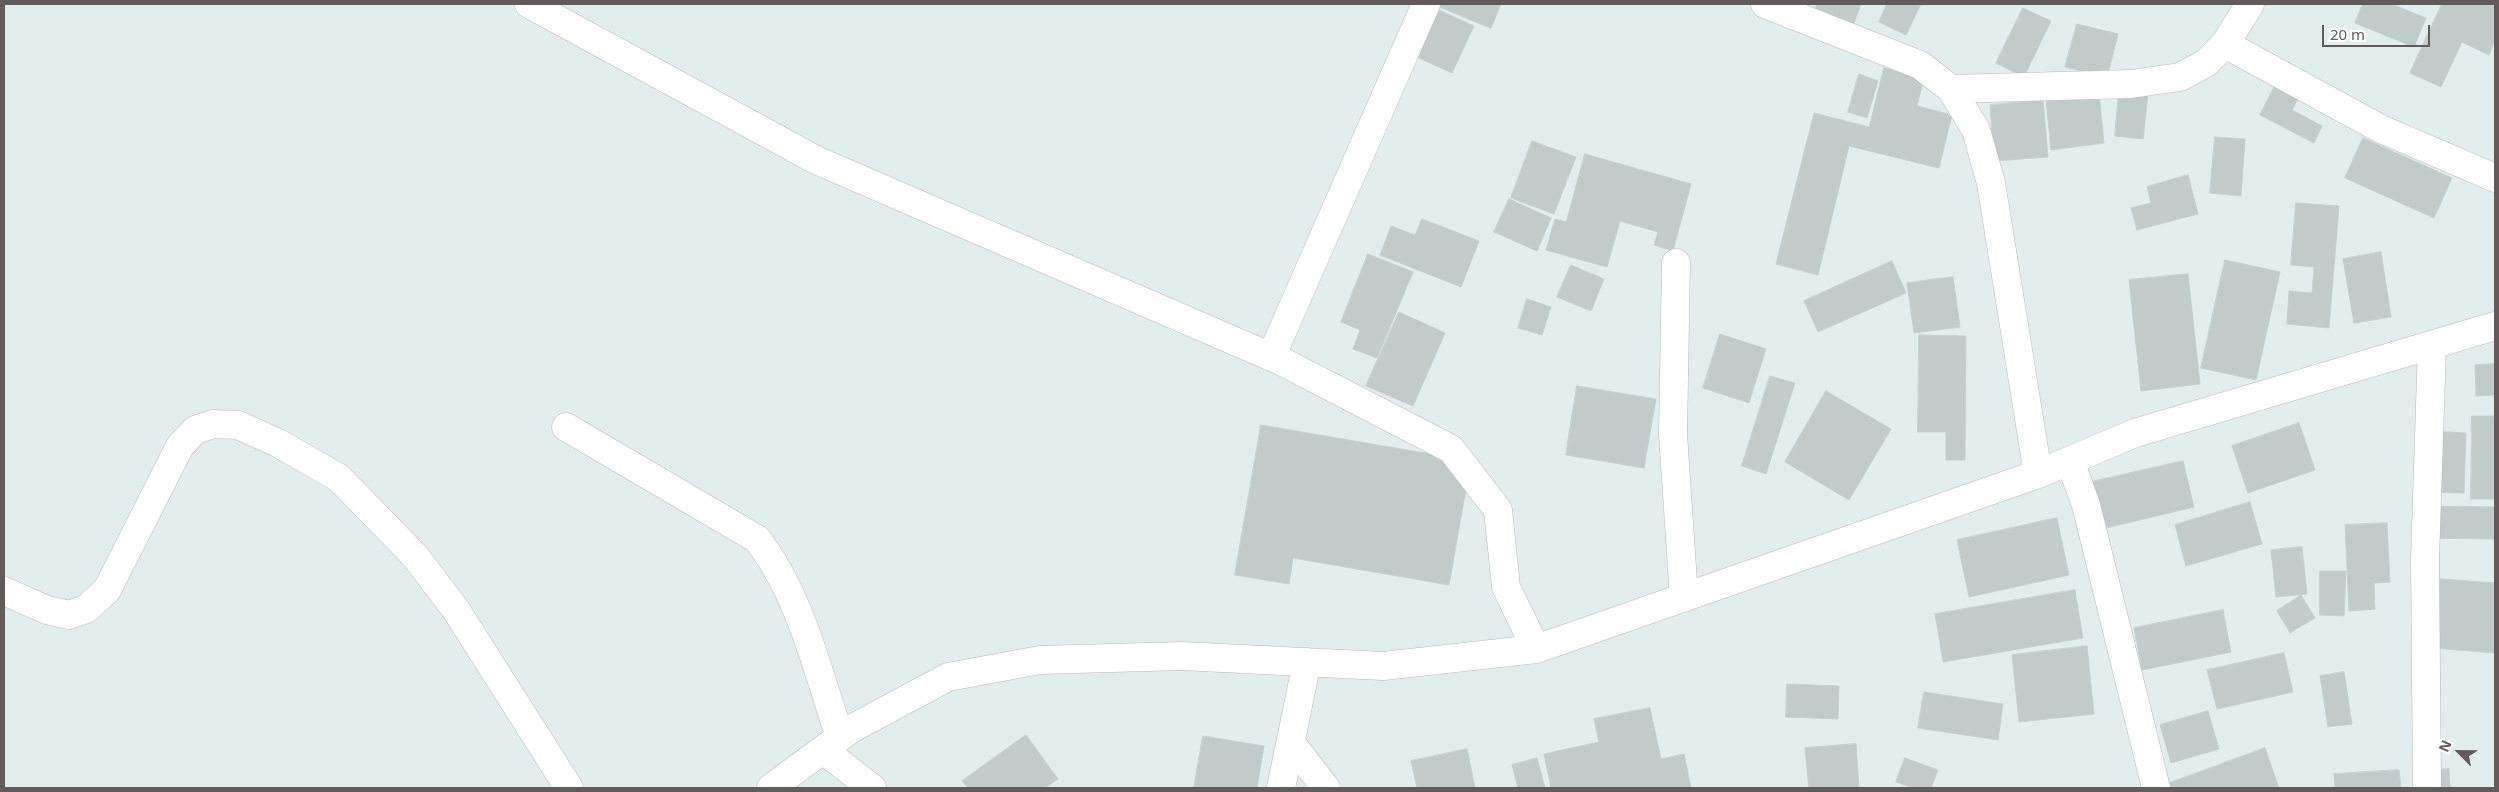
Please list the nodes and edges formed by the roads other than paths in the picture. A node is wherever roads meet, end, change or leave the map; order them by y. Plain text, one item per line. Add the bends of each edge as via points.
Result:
1 (1426, 4) edge
2 (1765, 4) edge
3 (2250, 4) edge
4 (543, 7) edge
5 (2225, 44) junction
6 (1951, 89) junction
7 (2495, 178) edge
8 (1676, 263) dead end
9 (2495, 326) edge
10 (2432, 345) junction
11 (1271, 357) junction
12 (566, 427) dead end
13 (2070, 461) junction
14 (2038, 474) junction
15 (4, 590) edge
16 (1684, 598) junction
17 (1536, 650) junction
18 (1307, 662) junction
19 (1291, 743) junction
20 (831, 744) junction
21 (569, 788) edge
22 (771, 788) edge
23 (872, 788) edge
24 (1281, 788) edge
25 (1326, 788) edge
26 (2156, 788) edge
27 (2427, 788) edge

1 - 11 street
2 - 6 street via 1920,65
3 - 5 street
4 - 11 street via 816,160
5 - 6 street via 2206,63 2180,77 2131,84
5 - 7 street via 2380,129
6 - 14 street via 1976,130 1991,183
8 - 16 street via 1673,434
9 - 10 street
10 - 13 street via 2135,433
10 - 27 street via 2425,560
11 - 17 street via 1451,449 1498,510 1506,587
12 - 20 street via 757,539 775,562 792,595
13 - 14 street
13 - 26 street via 2086,505
14 - 16 street
15 - 21 street via 47,610 69,615 86,610 107,590 180,446 195,430 213,424 238,425 278,443 339,478 415,556 456,610
16 - 17 street
17 - 18 street via 1383,666
18 - 19 street
18 - 20 street via 1182,656 1040,660 948,676
19 - 24 street
19 - 25 street
20 - 22 street
20 - 23 street

